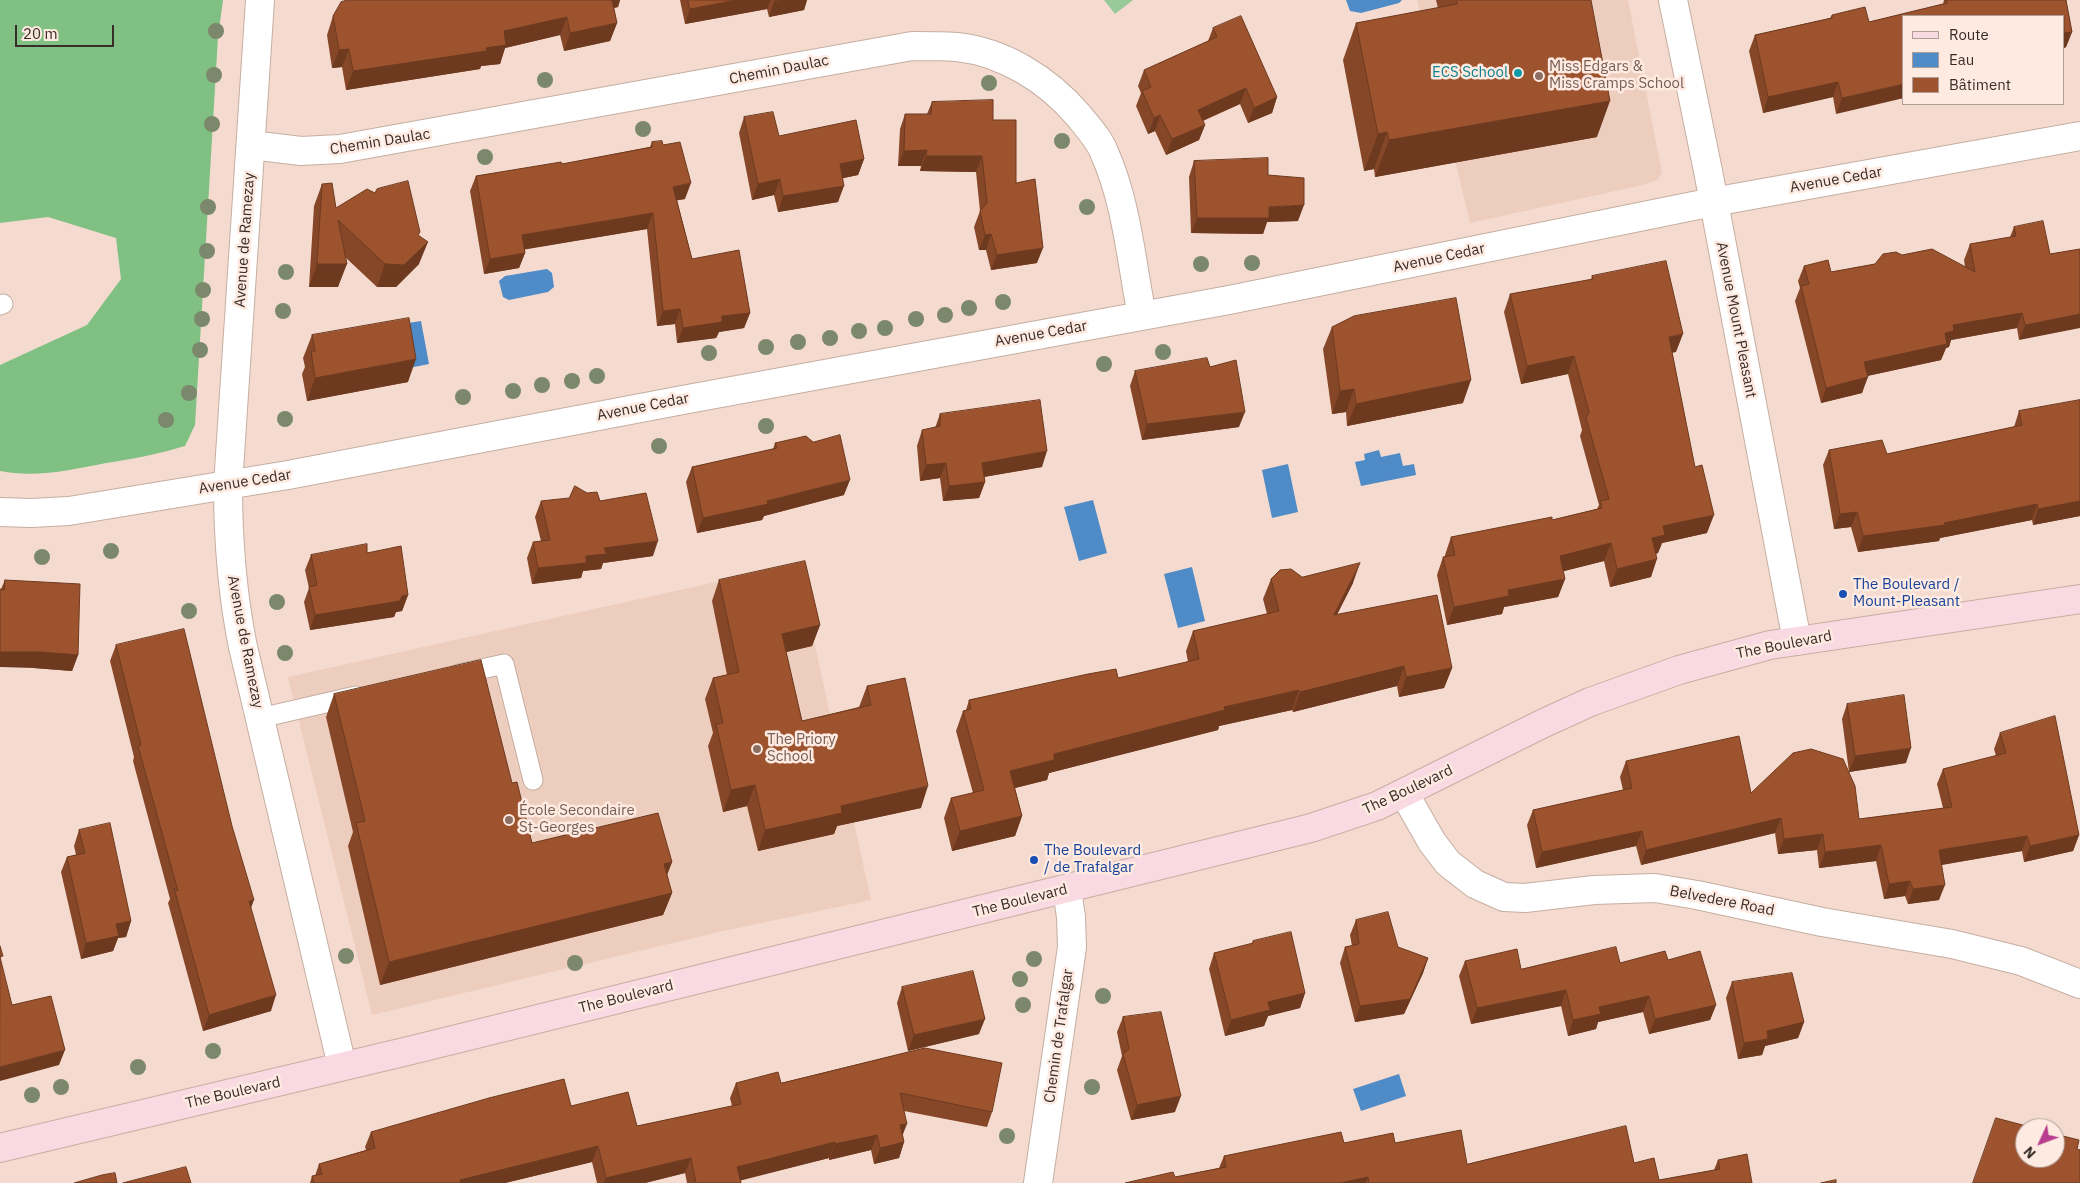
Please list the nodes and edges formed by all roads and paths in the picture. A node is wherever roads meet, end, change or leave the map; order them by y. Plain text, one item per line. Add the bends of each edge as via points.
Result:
1 (260, 0) edge
2 (1673, 0) edge
3 (2080, 136) edge
4 (251, 145) junction
5 (1713, 202) junction
6 (1142, 315) junction
7 (228, 485) junction
8 (0, 512) edge
9 (2080, 599) edge
10 (1797, 641) junction
11 (438, 678) edge
12 (372, 693) edge
13 (260, 718) junction
14 (533, 780) dead end
15 (1404, 793) junction
16 (1067, 890) junction
17 (2080, 984) edge
18 (342, 1066) junction
19 (0, 1148) edge
20 (1038, 1183) edge

1 - 4 street, Avenue de Ramezay
2 - 5 street, Avenue Mount Pleasant
3 - 5 street, Avenue Cedar
4 - 6 street, Chemin Daulac via 301,151 340,149 912,46 959,48 993,56 1031,74 1063,98 1104,150 1122,203
4 - 7 street, Avenue de Ramezay
5 - 6 street, Avenue Cedar
5 - 10 street, Avenue Mount Pleasant
6 - 7 street, Avenue Cedar
7 - 8 street, Avenue Cedar via 69,511
7 - 13 street, Avenue de Ramezay via 229,554 234,599
9 - 10 main road, The Boulevard
10 - 15 main road, The Boulevard via 1756,648 1679,670 1590,702
11 - 14 lane via 504,664
12 - 13 lane
13 - 18 street, Avenue de Ramezay
15 - 16 main road, The Boulevard via 1356,815 1312,828
15 - 17 street, Belvedere Road via 1448,863 1475,884 1504,897 1517,899 1594,890 1654,888 1952,944 2021,961
16 - 18 main road, The Boulevard
16 - 20 street, Chemin de Trafalgar via 1072,947
18 - 19 main road, The Boulevard

